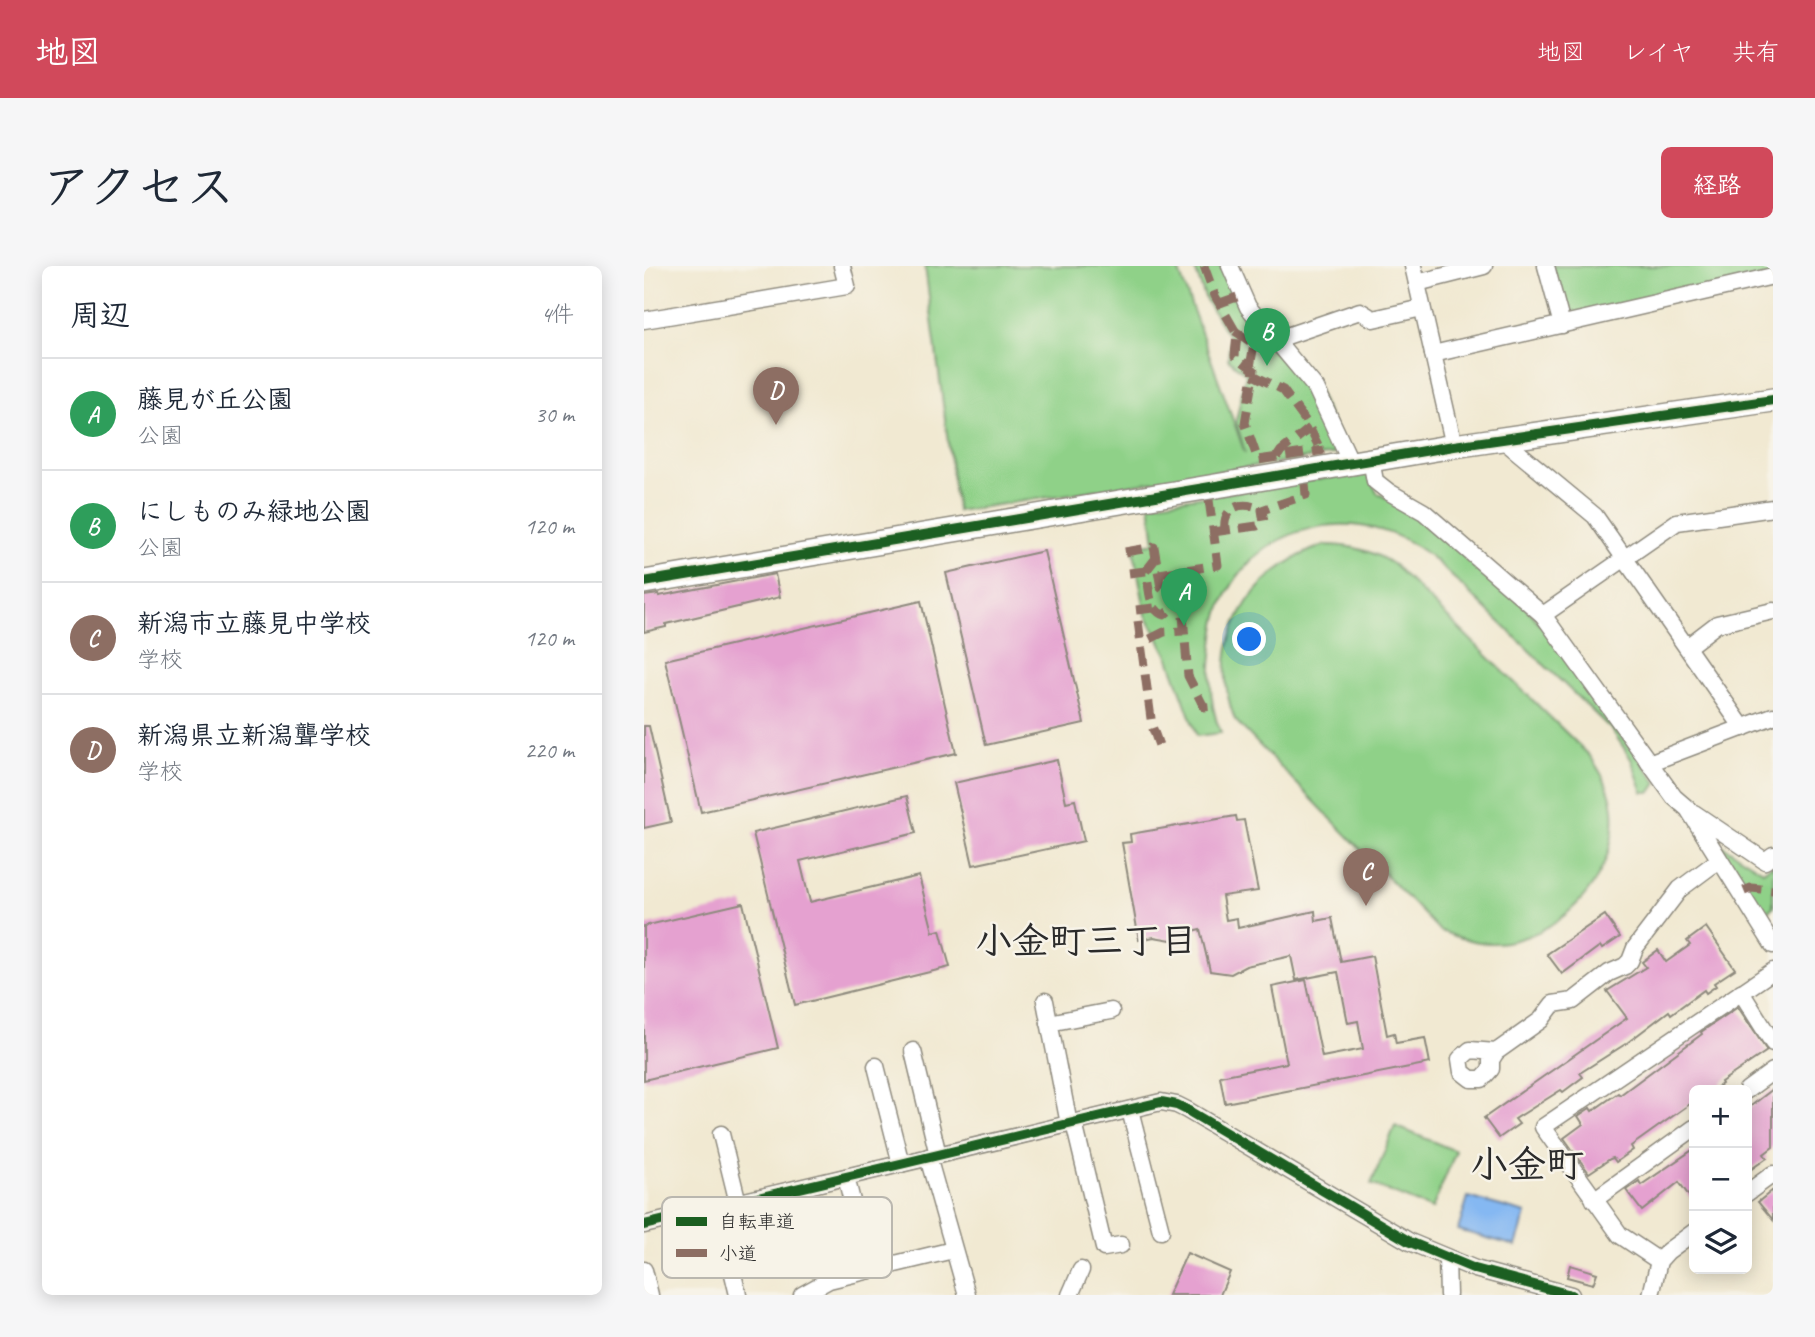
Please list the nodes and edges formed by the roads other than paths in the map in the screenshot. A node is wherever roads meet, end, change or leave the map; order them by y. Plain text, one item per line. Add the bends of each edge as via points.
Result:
1 (842, 266) edge
2 (1413, 266) edge
3 (1485, 266) edge
4 (1546, 266) edge
5 (1233, 267) edge
6 (1773, 276) edge
7 (1416, 283) junction
8 (1422, 308) junction
9 (644, 320) edge
10 (1562, 325) junction
11 (1275, 340) junction
12 (1433, 354) junction
13 (1773, 400) edge
14 (1502, 439) junction
15 (1454, 446) junction
16 (1361, 462) junction
17 (1773, 508) edge
18 (1623, 558) junction
19 (644, 582) edge
20 (1773, 611) edge
21 (1543, 615) junction
22 (1687, 647) junction
23 (1773, 716) edge
24 (1743, 728) junction
25 (1649, 763) junction
26 (1688, 809) junction
27 (1773, 855) edge
28 (1719, 860) junction
29 (1773, 945) edge
30 (1773, 971) edge
31 (1741, 992) junction
32 (1045, 1001) dead end
33 (1111, 1011) dead end
34 (1049, 1023) junction
35 (1773, 1043) edge
36 (913, 1051) dead end
37 (1496, 1052) dead end
38 (876, 1066) dead end
39 (1773, 1072) edge
40 (1752, 1087) edge
41 (1130, 1110) junction
42 (1072, 1124) junction
43 (1689, 1132) edge
44 (721, 1134) dead end
45 (933, 1156) junction
46 (901, 1164) junction
47 (1773, 1174) edge
48 (846, 1177) junction
49 (1752, 1189) edge
50 (737, 1197) edge
51 (763, 1197) edge
52 (851, 1197) edge
53 (1594, 1200) junction
54 (662, 1220) edge
55 (644, 1224) edge
56 (1161, 1231) dead end
57 (1689, 1236) edge
58 (1121, 1245) dead end
59 (953, 1250) junction
60 (1447, 1258) junction
61 (1660, 1261) junction
62 (892, 1265) edge
63 (644, 1270) edge
64 (1081, 1270) dead end
65 (837, 1278) edge
66 (650, 1295) edge
67 (802, 1295) edge
68 (967, 1295) edge
69 (1070, 1295) edge
70 (1448, 1295) edge
71 (1570, 1295) edge
72 (1651, 1295) edge

1 - 9 street via 847,286
2 - 7 street
3 - 7 street
4 - 10 street
5 - 11 street via 1248,307
6 - 10 street
7 - 8 street
8 - 11 street via 1373,320 1360,311
8 - 12 street
10 - 12 street
11 - 16 street via 1316,388
12 - 15 street
13 - 14 street
14 - 15 street
14 - 18 street via 1595,516
15 - 16 street
16 - 19 street
16 - 21 street via 1375,481 1424,512
17 - 18 street via 1676,522
18 - 21 street
18 - 22 street
20 - 22 street via 1717,624
21 - 25 street
22 - 24 street
23 - 24 street
24 - 25 street
25 - 26 street
26 - 27 street via 1765,861
26 - 28 street
28 - 29 street
28 - 37 street via 1680,889 1625,966 1573,1001 1553,1004 1541,1020
30 - 31 street
31 - 35 street
31 - 53 street via 1543,1127
32 - 34 street
33 - 34 street
34 - 42 street
36 - 45 street
38 - 46 street
39 - 40 street
41 - 42 street
41 - 56 street
41 - 60 street via 1161,1102 1177,1105 1410,1242
42 - 45 street
42 - 58 street via 1104,1248
43 - 53 street
44 - 50 street
45 - 46 street
45 - 59 street
46 - 48 street
47 - 49 street
48 - 51 street
48 - 52 street
53 - 61 street via 1620,1235
54 - 55 street
57 - 61 street
59 - 62 street
59 - 68 street
60 - 70 street
60 - 71 street
61 - 72 street
63 - 66 street
64 - 69 street
65 - 67 street

